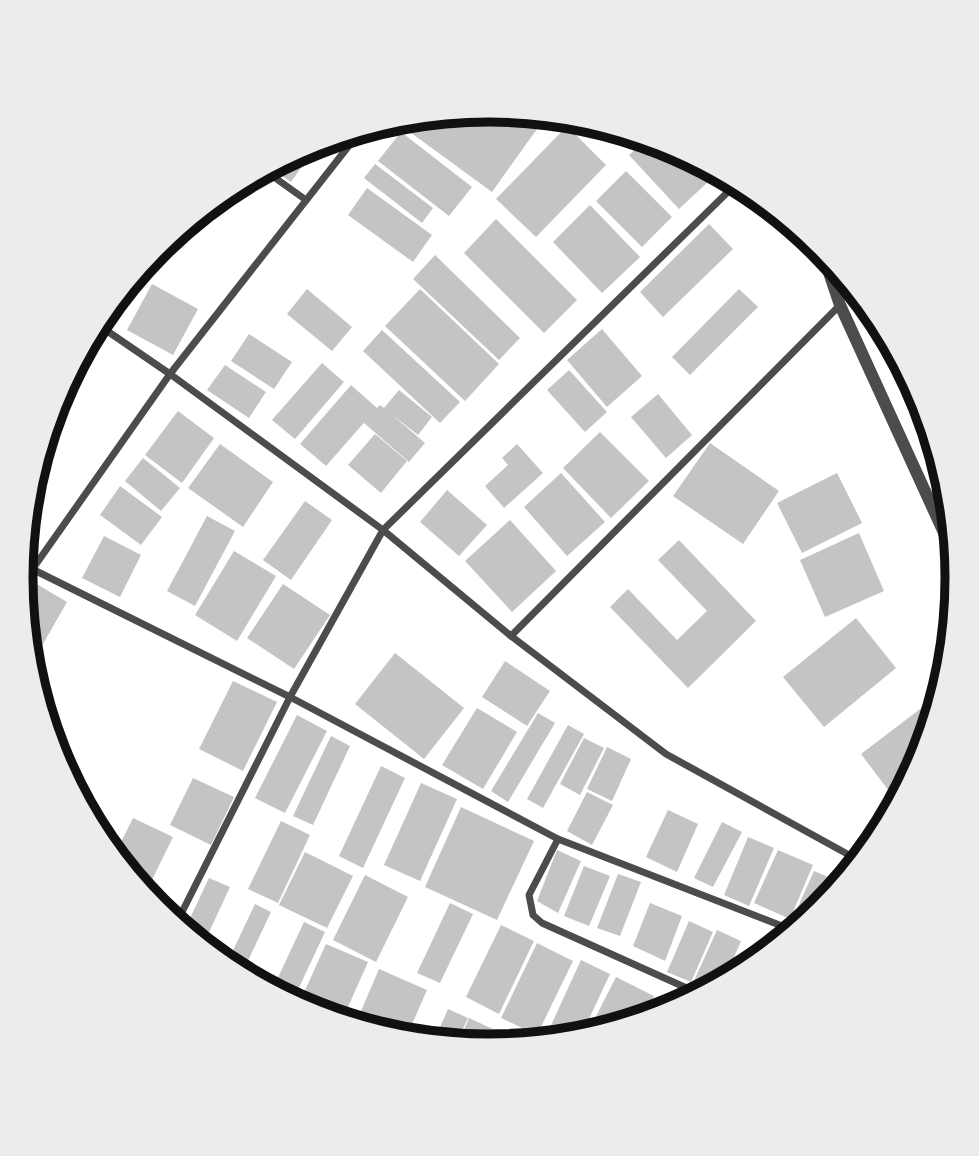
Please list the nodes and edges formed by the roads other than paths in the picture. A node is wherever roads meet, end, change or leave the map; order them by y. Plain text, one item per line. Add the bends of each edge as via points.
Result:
1 (351, 143) edge
2 (273, 177) edge
3 (729, 190) edge
4 (306, 200) junction
5 (829, 273) edge
6 (840, 305) junction
7 (106, 330) edge
8 (170, 374) junction
9 (942, 522) edge
10 (383, 530) junction
11 (33, 567) edge
12 (33, 570) edge
13 (511, 636) junction
14 (289, 698) junction
15 (558, 839) junction
16 (851, 856) edge
17 (181, 914) edge
18 (783, 927) edge
19 (688, 989) edge

1 - 4 street
2 - 4 street
3 - 10 street
4 - 8 street
5 - 6 street
6 - 9 street
6 - 13 street
7 - 8 street
8 - 10 street
8 - 11 street
10 - 13 street
10 - 14 street
12 - 14 street
13 - 16 street via 666,754
14 - 15 street
14 - 17 street
15 - 18 street
15 - 19 street via 529,895 533,915

